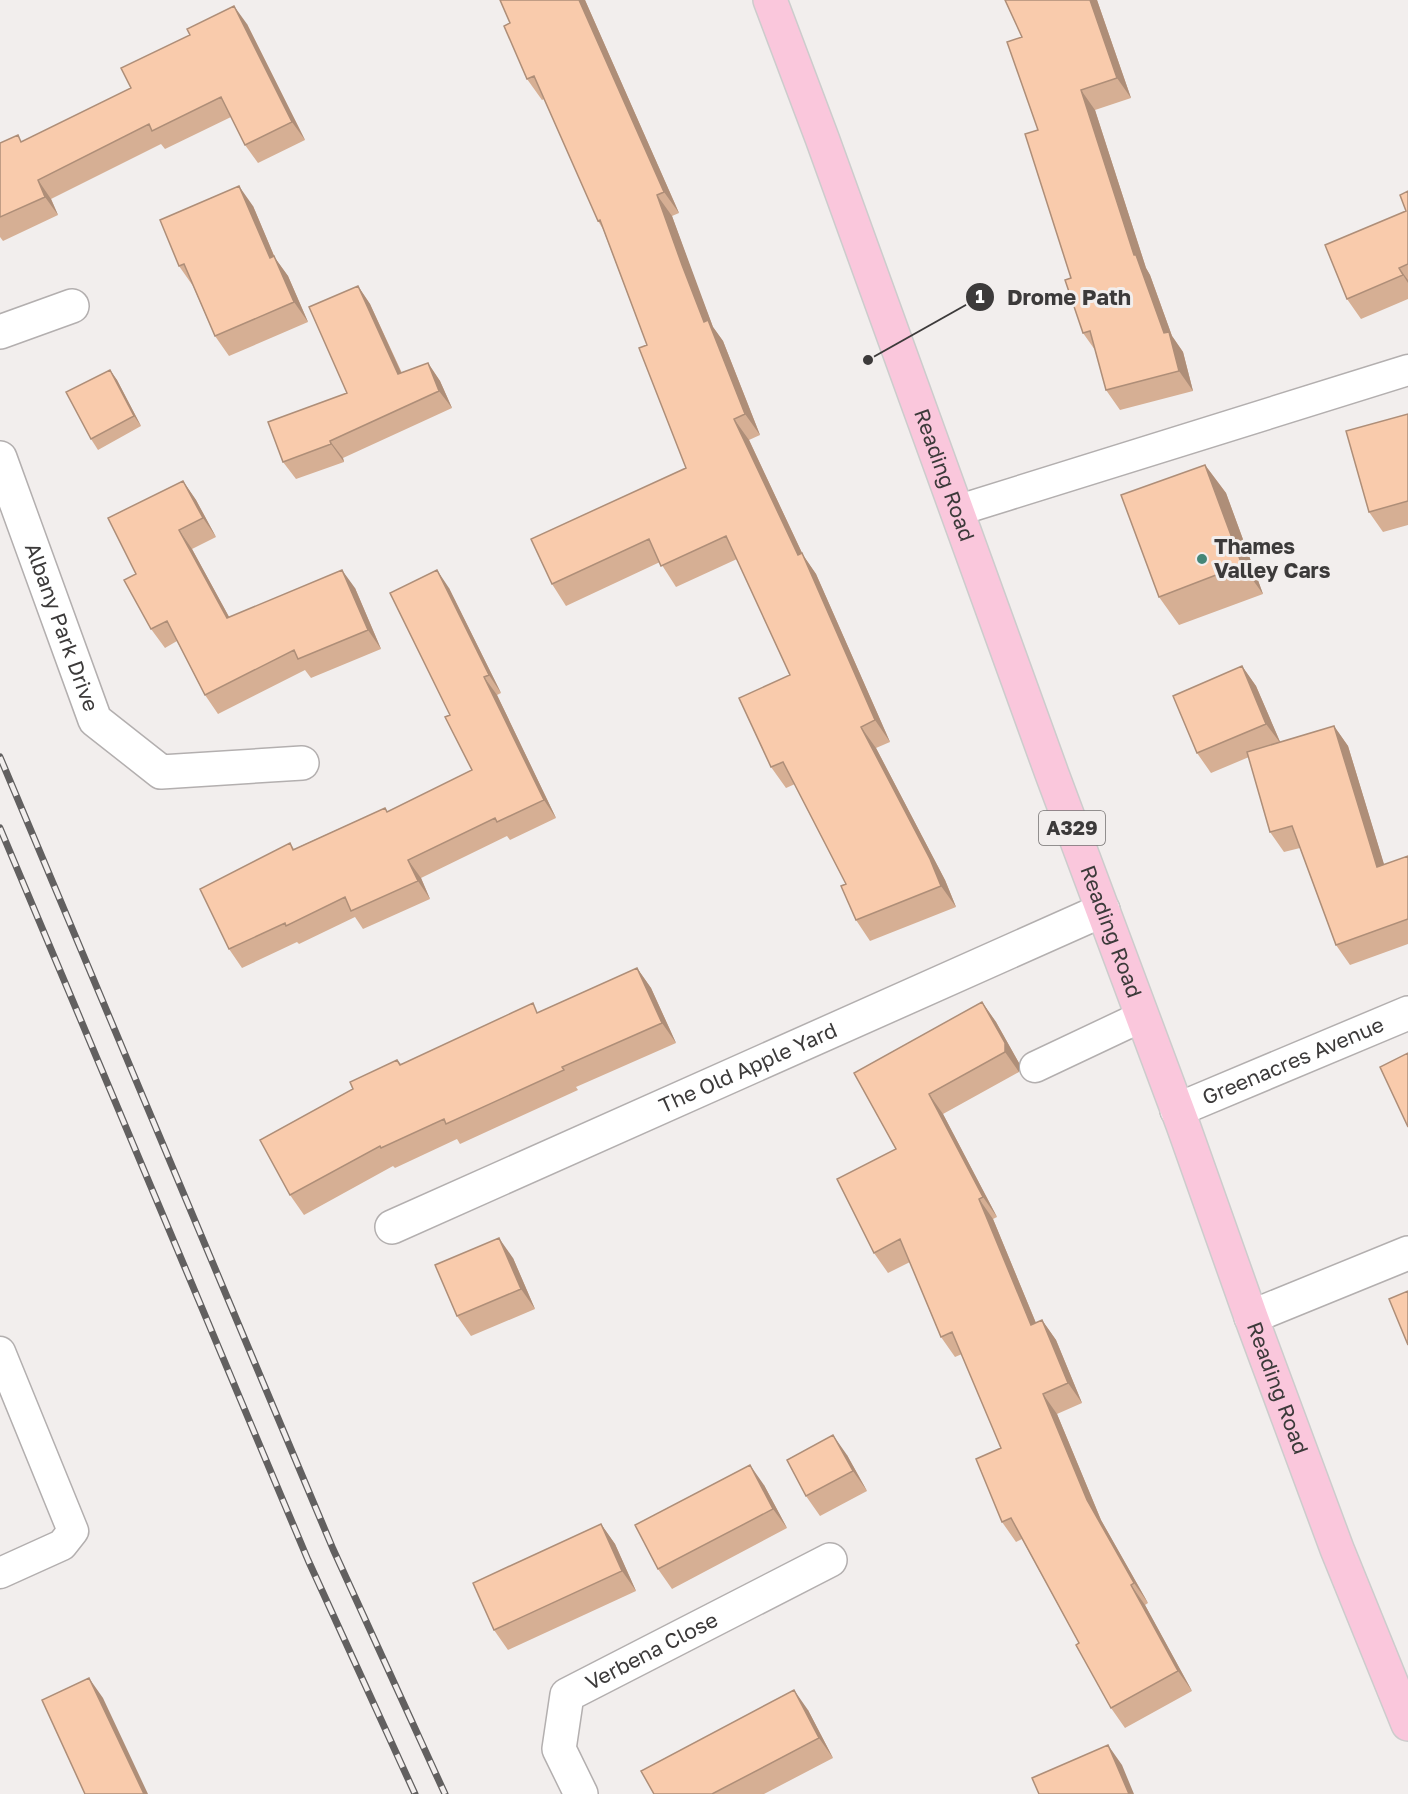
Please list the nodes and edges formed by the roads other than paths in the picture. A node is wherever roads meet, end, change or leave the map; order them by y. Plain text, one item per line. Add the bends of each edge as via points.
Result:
1 (770, 0) edge
2 (72, 306) dead end
3 (0, 332) edge
4 (1408, 370) edge
5 (0, 458) edge
6 (956, 510) junction
7 (302, 763) dead end
8 (1102, 910) junction
9 (1408, 1013) edge
10 (1143, 1016) junction
11 (1035, 1066) dead end
12 (1177, 1110) junction
13 (392, 1227) dead end
14 (1408, 1253) edge
15 (1251, 1317) junction
16 (0, 1352) edge
17 (830, 1560) dead end
18 (0, 1573) edge
19 (1401, 1689) edge
20 (1408, 1724) edge
21 (581, 1794) edge

1 - 6 main road, Reading Road / A329
2 - 3 street
4 - 6 lane
5 - 7 street, Albany Park Drive via 95,720 161,772
6 - 8 main road, Reading Road / A329
8 - 10 main road, Reading Road / A329
8 - 13 street, The Old Apple Yard
9 - 12 street, Greenacres Avenue
10 - 11 lane
10 - 12 main road, Reading Road / A329
12 - 15 main road, Reading Road / A329
14 - 15 street
15 - 19 main road, Reading Road / A329 via 1337,1549
16 - 18 lane via 74,1531 62,1545
17 - 21 street, Verbena Close via 567,1695 560,1749
19 - 20 main road, Reading Road / A329

